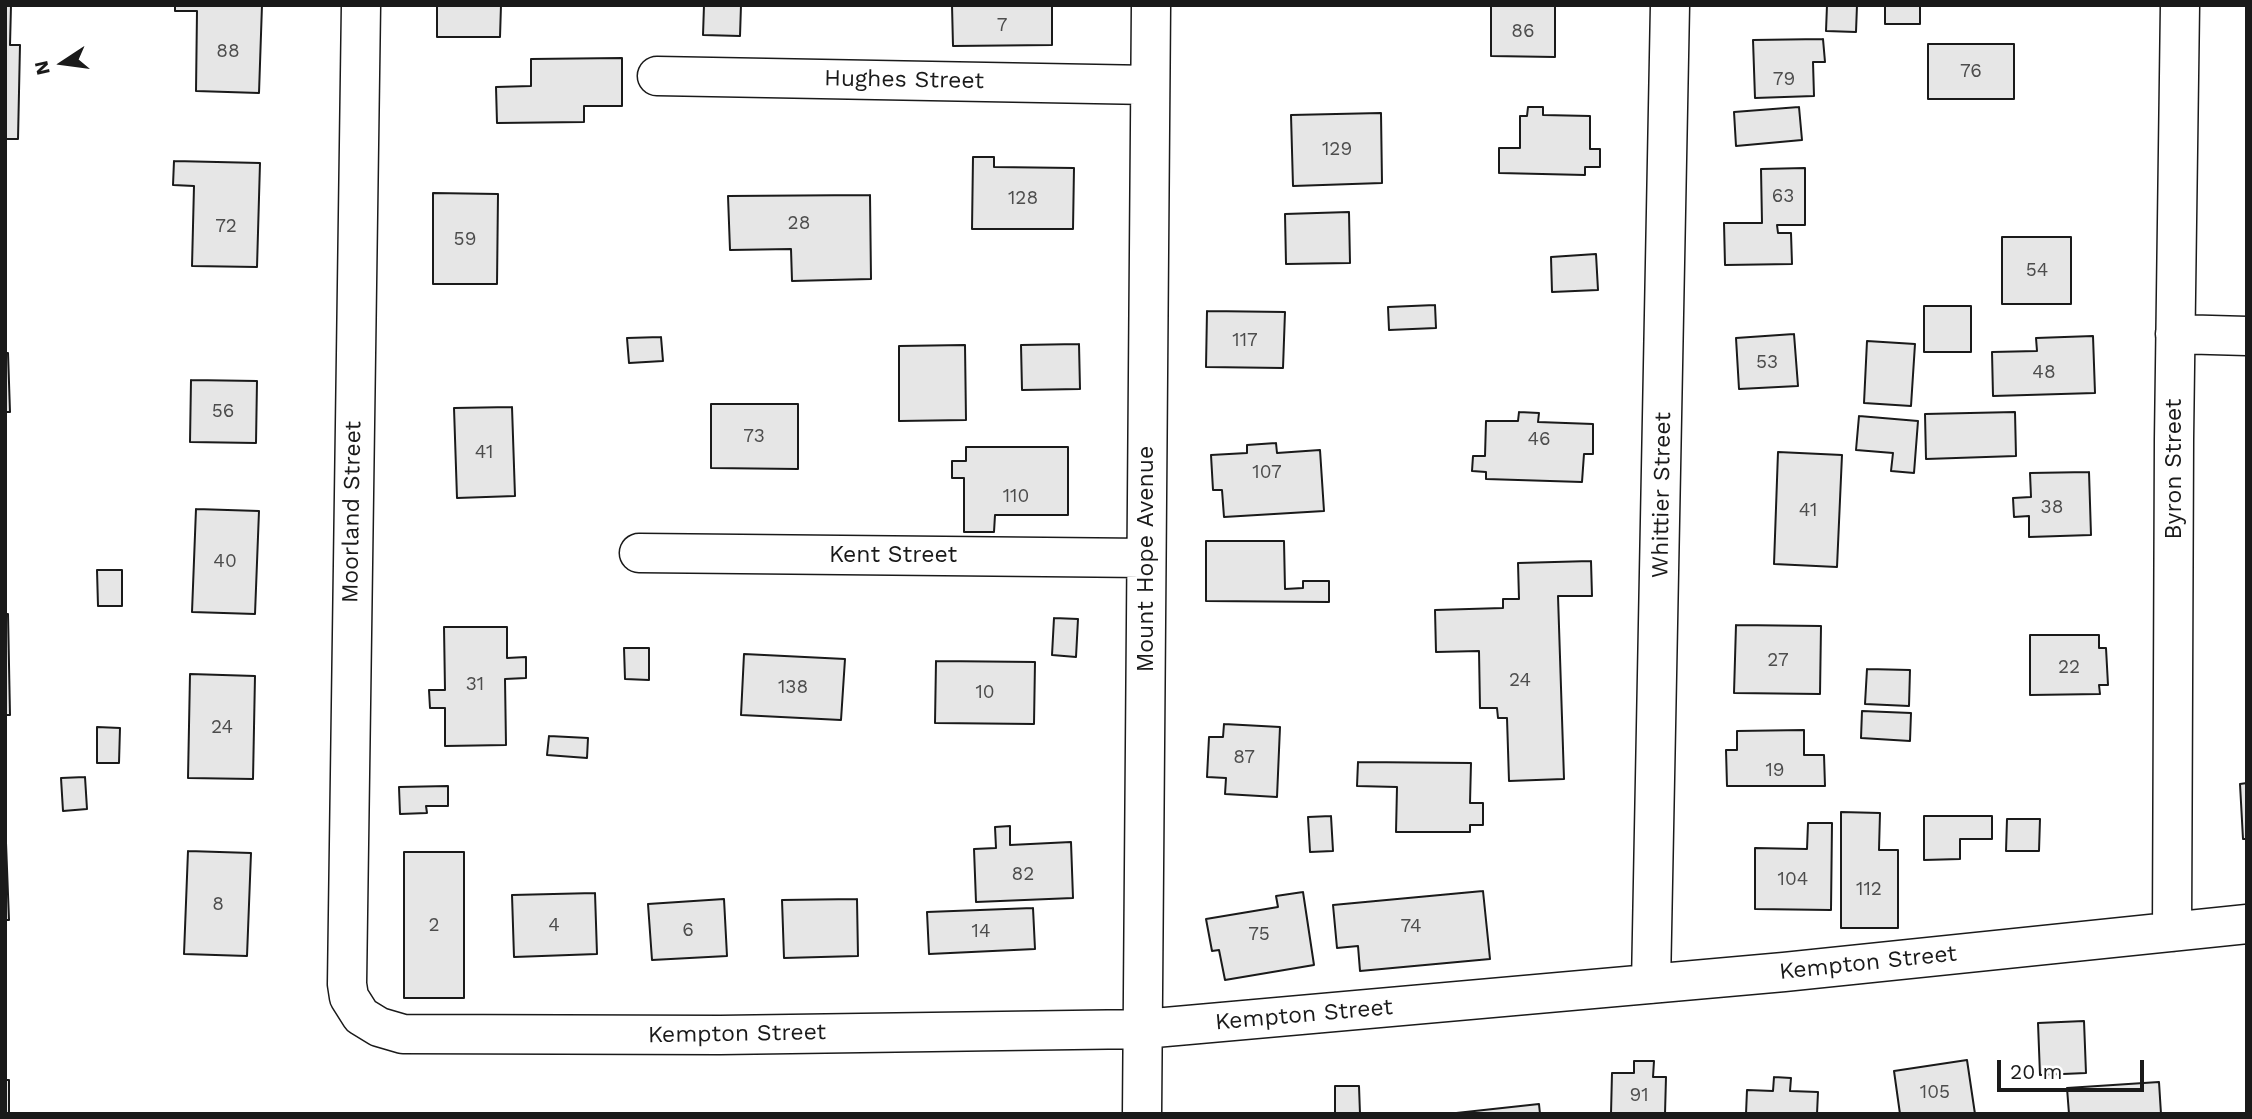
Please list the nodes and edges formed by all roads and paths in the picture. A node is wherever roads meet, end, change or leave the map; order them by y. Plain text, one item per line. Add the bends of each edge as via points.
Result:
1 (361, 5) edge
2 (1151, 5) edge
3 (1670, 5) edge
4 (2180, 5) edge
5 (657, 76) dead end
6 (1150, 85) junction
7 (2175, 334) junction
8 (2247, 336) edge
9 (639, 553) dead end
10 (1146, 558) junction
11 (2247, 924) edge
12 (2172, 932) junction
13 (1651, 984) junction
14 (361, 1016) joint
15 (1143, 1029) junction
16 (1142, 1114) edge

1 - 14 street, Moorland Street via 347,984
2 - 6 street, Mount Hope Avenue
3 - 13 street, Whittier Street
4 - 7 street, Byron Street
5 - 6 street, Hughes Street
6 - 10 street, Mount Hope Avenue
7 - 8 street
7 - 12 street, Byron Street
9 - 10 street, Kent Street
10 - 15 street, Mount Hope Avenue
11 - 12 street, Kempton Street
12 - 13 street, Kempton Street
13 - 15 street, Kempton Street
14 - 15 street, Kempton Street via 404,1034
15 - 16 street, Mount Hope Avenue

